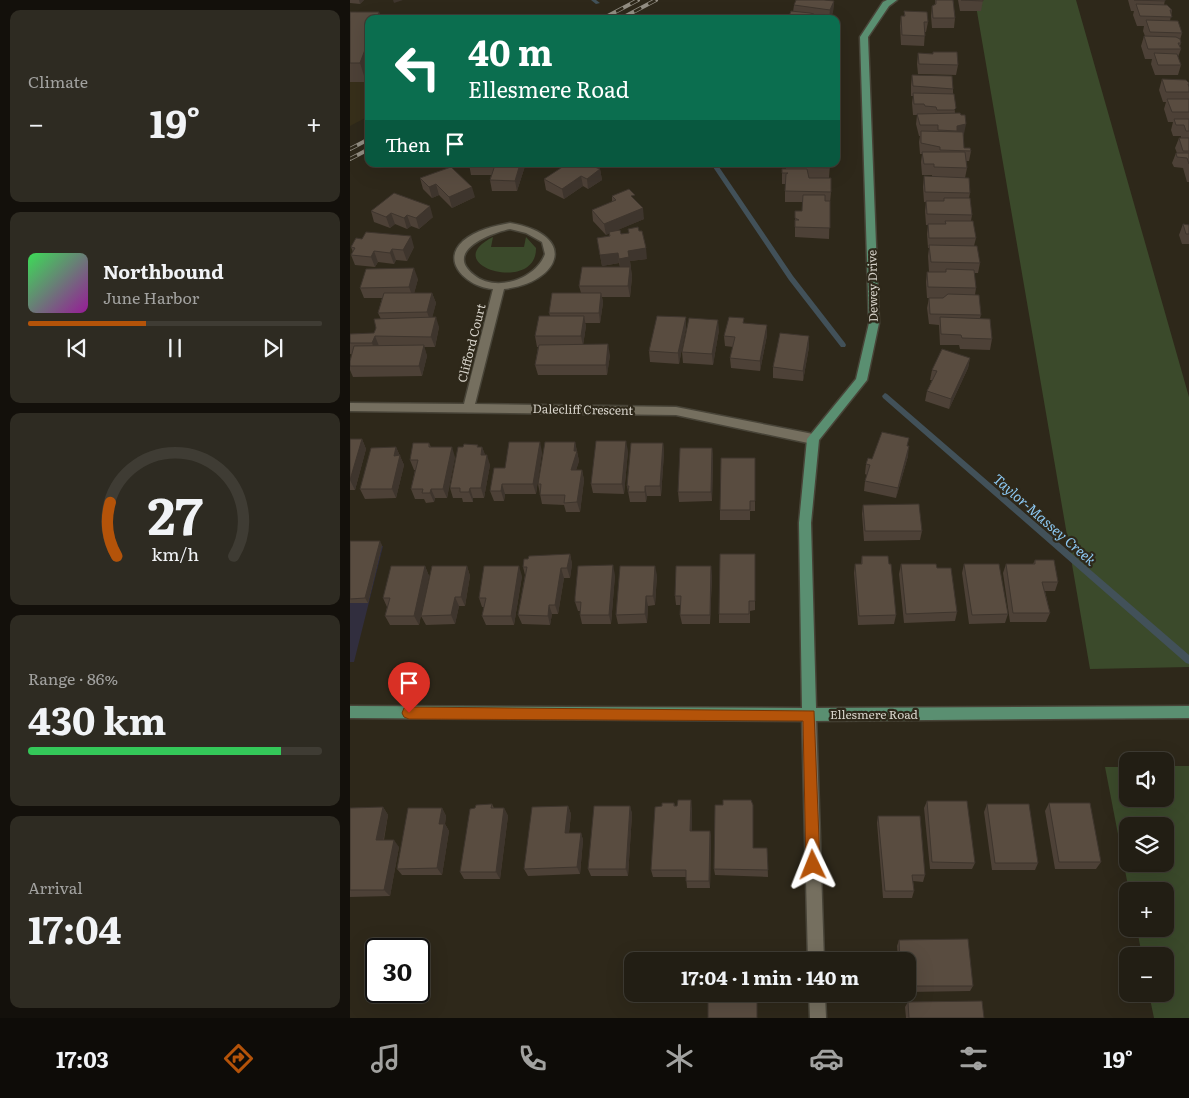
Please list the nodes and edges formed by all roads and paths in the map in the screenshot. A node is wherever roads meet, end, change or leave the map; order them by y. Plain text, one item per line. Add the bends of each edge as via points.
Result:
1 (893, 0) edge
2 (499, 286) junction
3 (350, 407) edge
4 (469, 407) junction
5 (813, 439) junction
6 (350, 712) edge
7 (1189, 712) edge
8 (809, 715) junction
9 (816, 952) edge
10 (817, 1002) edge
11 (818, 1018) edge

1 - 5 street, Dewey Drive via 886,4 864,37 874,323 861,380
2 - 2 street via 527,280 538,273 550,256 550,247 545,239 525,228 510,226 495,228 470,241 462,251 460,261 463,270 484,284
2 - 4 street, Clifford Court
3 - 4 street, Dalecliff Crescent
4 - 5 street, Dalecliff Crescent via 676,411
5 - 8 street via 805,523
6 - 8 street, Ellesmere Road
7 - 8 street, Ellesmere Road
8 - 9 street
10 - 11 street

